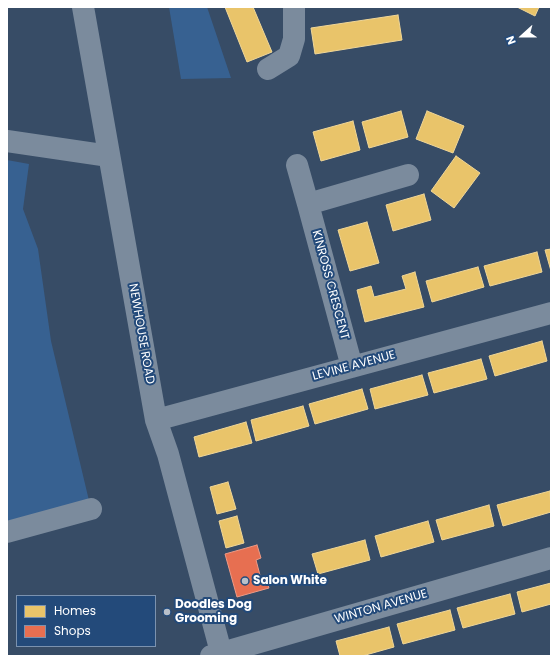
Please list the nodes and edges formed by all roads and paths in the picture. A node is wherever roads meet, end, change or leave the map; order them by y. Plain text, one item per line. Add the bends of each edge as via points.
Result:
1 (83, 7) edge
2 (294, 7) edge
3 (268, 69) dead end
4 (7, 140) edge
5 (109, 156) junction
6 (297, 166) dead end
7 (408, 175) dead end
8 (308, 204) junction
9 (551, 313) edge
10 (352, 367) junction
11 (156, 420) junction
12 (91, 509) dead end
13 (7, 532) edge
14 (551, 558) edge
15 (218, 655) edge

1 - 5 street, NEWHOUSE ROAD
2 - 3 street via 294,39 288,56
4 - 5 street
5 - 11 street, NEWHOUSE ROAD
6 - 8 street, KINROSS CRESCENT
7 - 8 street
8 - 10 street, KINROSS CRESCENT
9 - 10 street, LEVINE AVENUE
10 - 11 street, LEVINE AVENUE
11 - 15 street, NEWHOUSE ROAD via 168,454
12 - 13 street
14 - 15 street, WINTON AVENUE

